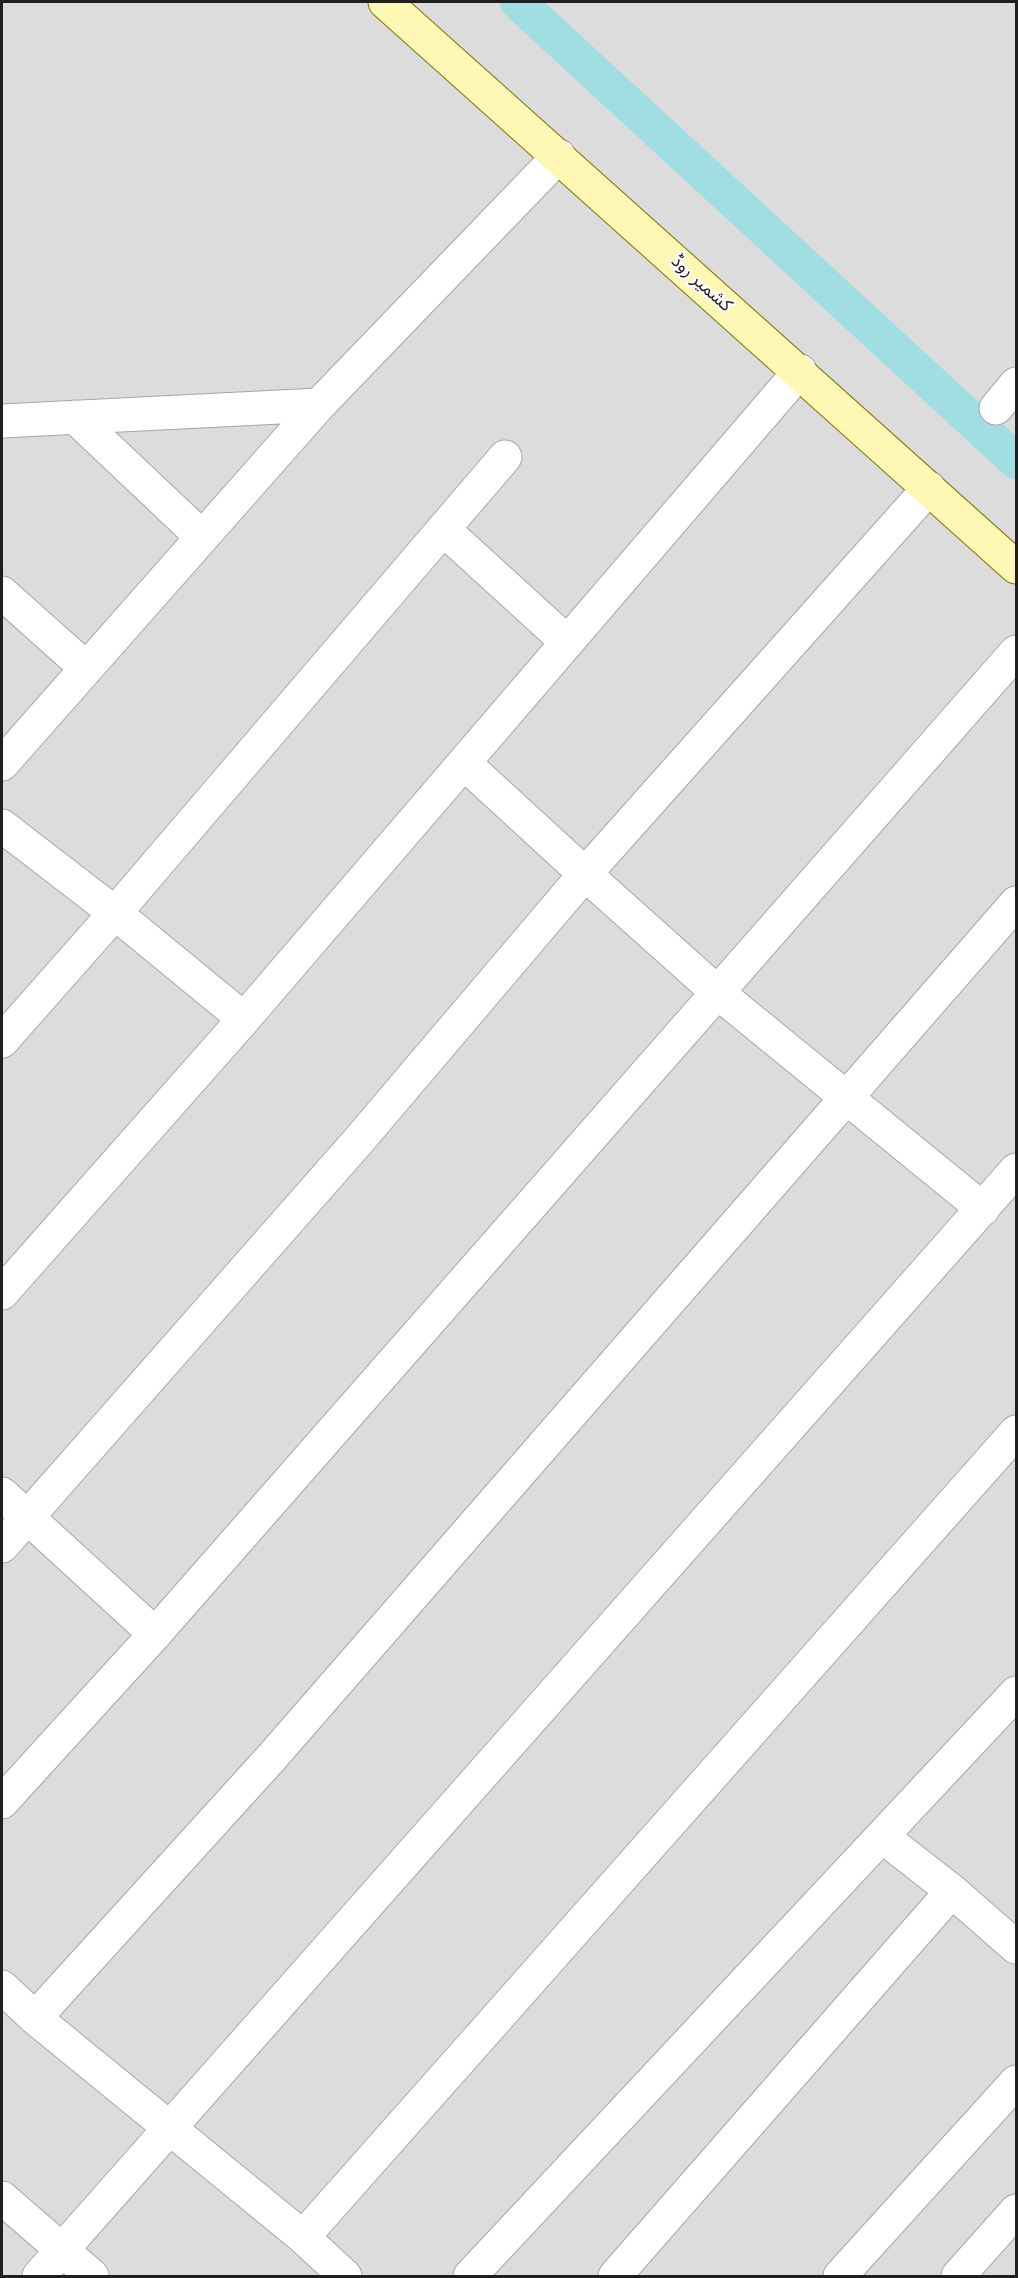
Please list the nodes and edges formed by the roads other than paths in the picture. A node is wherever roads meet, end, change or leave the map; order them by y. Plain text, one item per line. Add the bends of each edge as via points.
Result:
1 (385, 2) edge
2 (559, 156) junction
3 (800, 371) junction
4 (319, 405) junction
5 (75, 417) junction
6 (2, 421) edge
7 (505, 457) dead end
8 (929, 488) junction
9 (443, 529) junction
10 (202, 537) junction
11 (1017, 567) edge
12 (2, 592) edge
13 (567, 642) junction
14 (1017, 652) edge
15 (86, 668) junction
16 (464, 763) junction
17 (2, 764) edge
18 (2, 826) edge
19 (585, 874) junction
20 (1017, 903) edge
21 (115, 913) junction
22 (717, 992) junction
23 (244, 1019) junction
24 (2, 1041) edge
25 (848, 1097) junction
26 (1017, 1170) edge
27 (983, 1209) junction
28 (2, 1293) edge
29 (1017, 1432) edge
30 (2, 1494) edge
31 (27, 1517) junction
32 (2, 1546) edge
33 (155, 1634) junction
34 (1017, 1693) edge
35 (2, 1802) edge
36 (883, 1836) junction
37 (952, 1891) junction
38 (1017, 1947) edge
39 (2, 1987) edge
40 (35, 2018) junction
41 (1017, 2082) edge
42 (170, 2128) junction
43 (2, 2198) edge
44 (1017, 2211) edge
45 (303, 2237) junction
46 (63, 2250) junction
47 (39, 2277) edge
48 (92, 2277) edge
49 (345, 2277) edge
50 (470, 2277) edge
51 (615, 2277) edge
52 (840, 2277) edge
53 (958, 2277) edge

1 - 2 main road, کشمیر روڈ
2 - 3 main road, کشمیر روڈ
2 - 4 street
3 - 8 main road, کشمیر روڈ
3 - 13 street
4 - 5 street
4 - 10 street
5 - 6 street
5 - 10 street
7 - 9 street
8 - 11 main road, کشمیر روڈ
8 - 19 street
9 - 13 street
9 - 21 street
10 - 15 street
12 - 15 street
13 - 16 street
14 - 22 street
15 - 17 street
16 - 19 street
16 - 23 street
18 - 21 street
19 - 22 street
19 - 31 street via 360,1139
20 - 25 street
21 - 23 street
21 - 24 street
22 - 25 street
22 - 33 street
23 - 28 street
25 - 27 street
25 - 40 street via 279,1748
26 - 27 street
27 - 42 street
29 - 45 street
30 - 31 street
31 - 32 street
31 - 33 street
33 - 35 street
34 - 36 street
36 - 37 street
36 - 50 street
37 - 38 street
37 - 51 street
39 - 40 street
40 - 42 street
41 - 52 street
42 - 45 street
42 - 46 street
43 - 46 street
44 - 53 street
45 - 49 street
46 - 47 street
46 - 48 street

